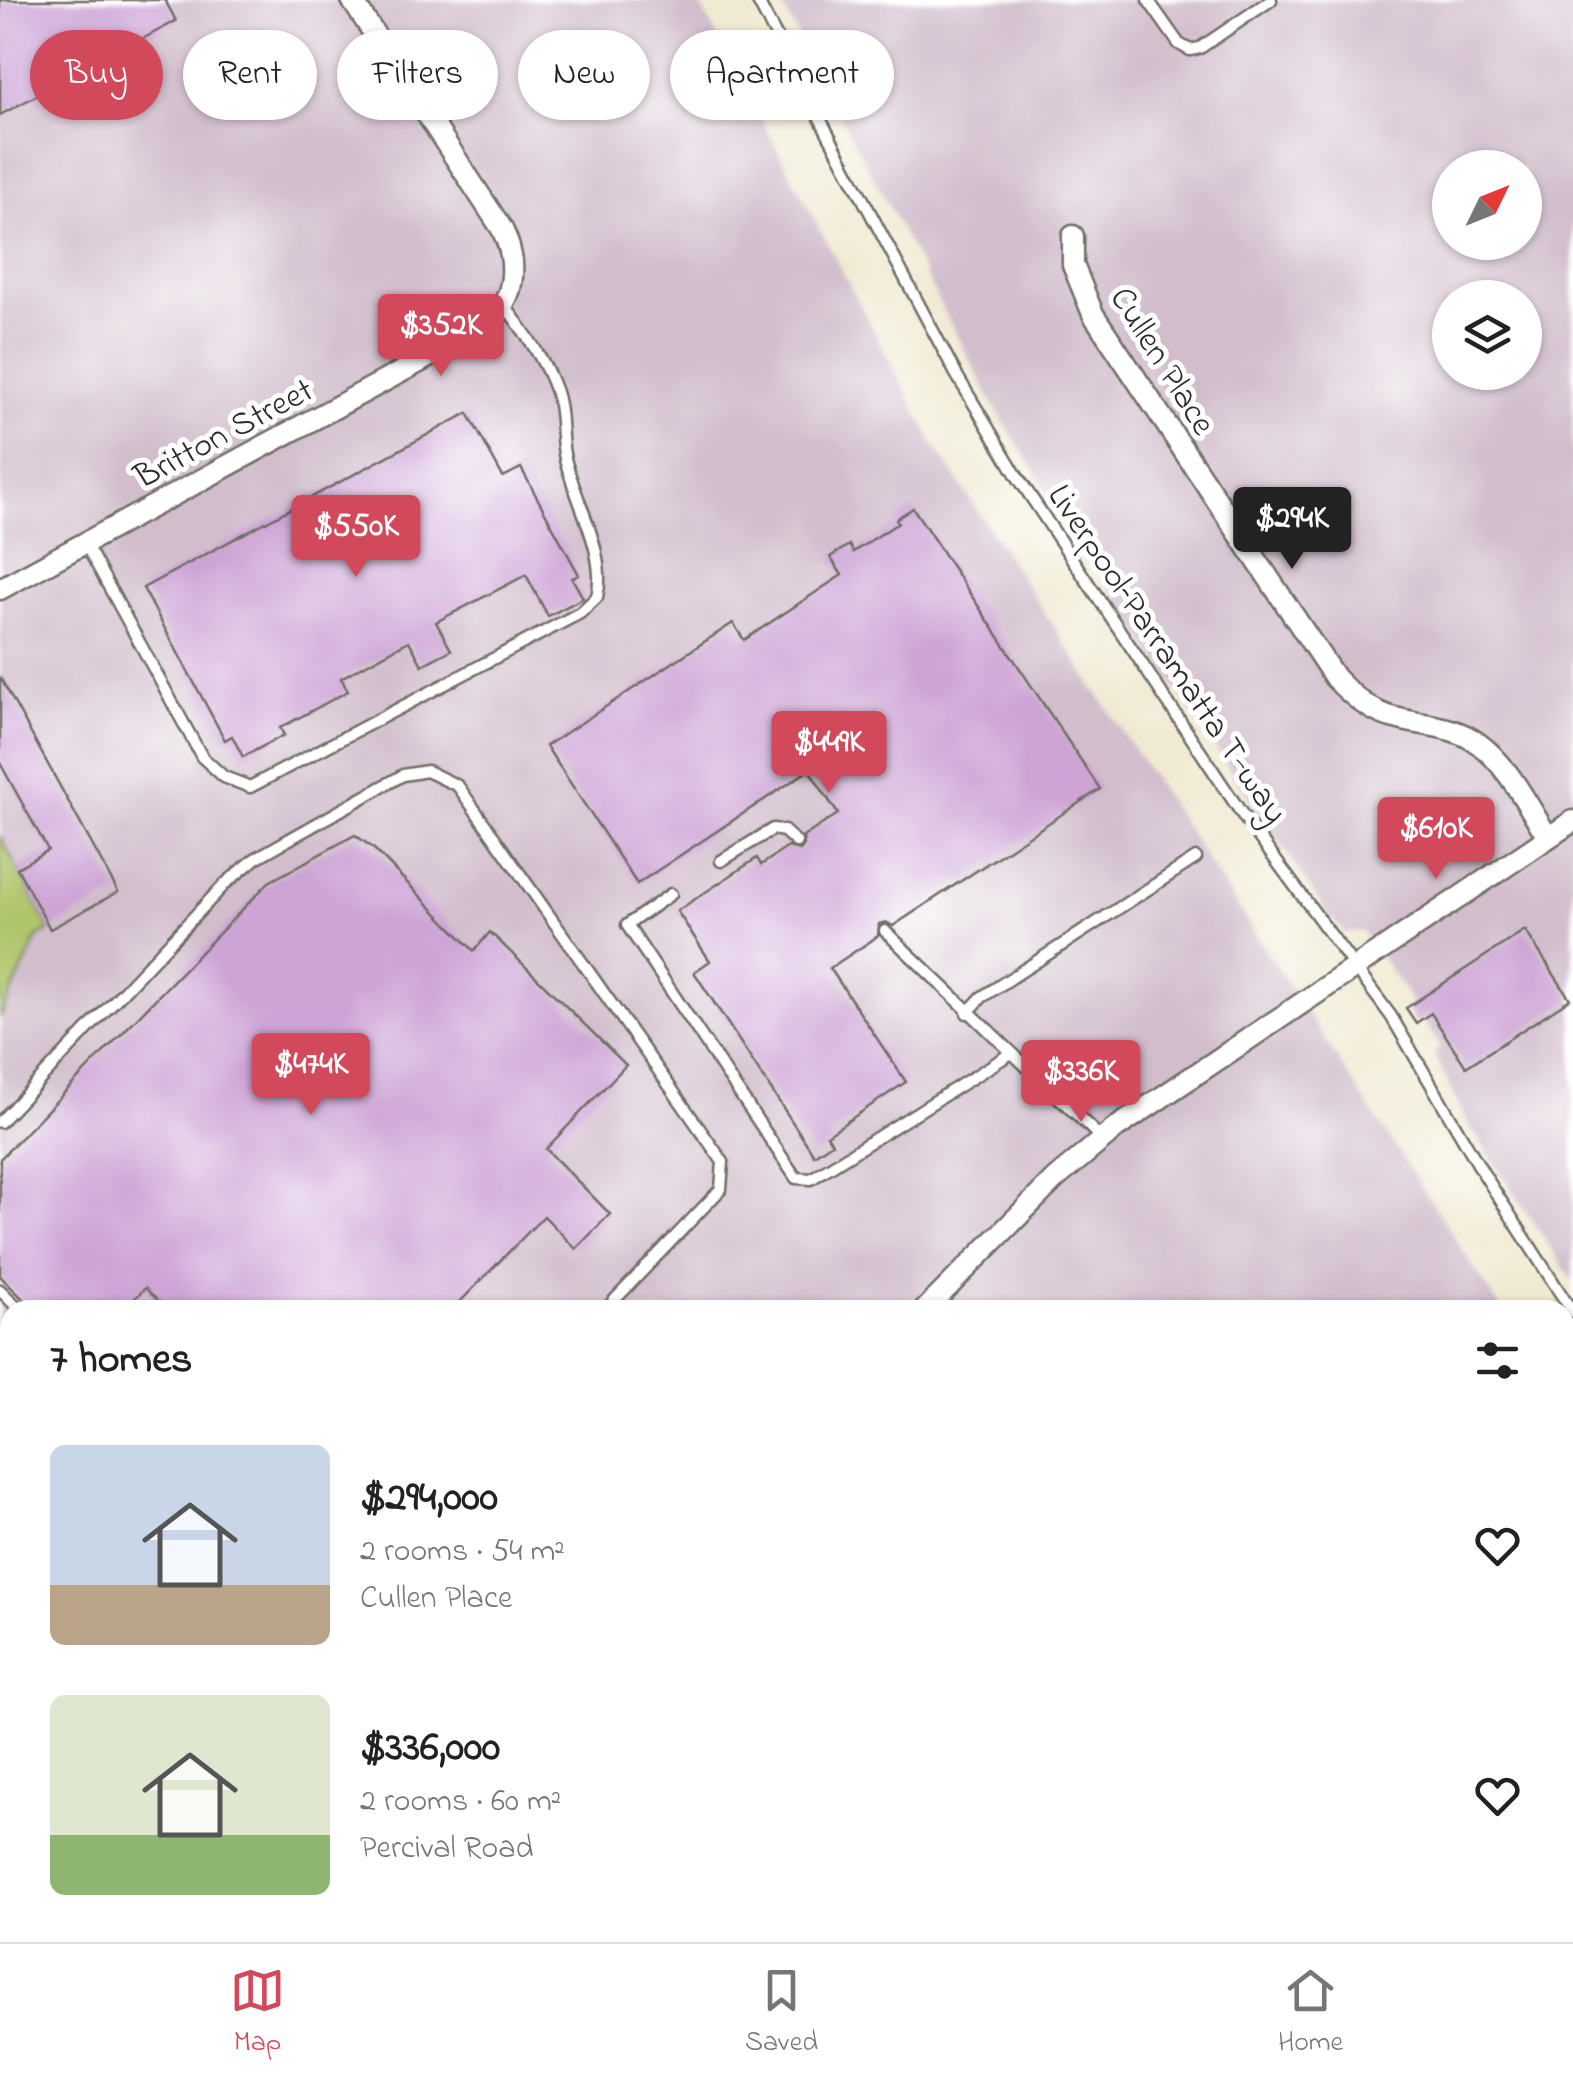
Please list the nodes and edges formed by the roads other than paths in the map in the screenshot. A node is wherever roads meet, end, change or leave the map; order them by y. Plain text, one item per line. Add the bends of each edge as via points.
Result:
1 (352, 0) edge
2 (757, 0) edge
3 (1148, 0) edge
4 (1271, 0) edge
5 (1073, 236) dead end
6 (512, 292) junction
7 (86, 543) junction
8 (0, 589) edge
9 (1573, 821) edge
10 (1548, 838) junction
11 (796, 842) dead end
12 (1196, 858) dead end
13 (721, 861) dead end
14 (671, 894) dead end
15 (885, 932) dead end
16 (1354, 967) junction
17 (967, 1013) junction
18 (1010, 1054) junction
19 (0, 1122) edge
20 (1102, 1139) junction
21 (615, 1300) edge
22 (935, 1300) edge
23 (1564, 1300) edge

1 - 6 street via 502,229 514,261
2 - 16 lane, Liverpool–Parramatta T-way via 1017,476 1246,820
3 - 4 lane via 1190,50
5 - 10 street, Cullen Place via 1073,264 1092,314 1334,678 1380,712 1449,728 1479,743
6 - 7 street, Britton Street via 482,328
6 - 7 lane via 559,402 564,451 596,554 597,597 580,613 250,787 224,777 202,757
7 - 8 street, Britton Street
9 - 10 street
10 - 16 street
11 - 13 lane via 773,829
12 - 17 lane
14 - 18 lane via 627,925 796,1178 811,1178
15 - 17 lane
16 - 20 street
16 - 23 lane, Liverpool–Parramatta T-way
17 - 18 lane
18 - 20 lane
19 - 21 lane via 256,858 403,775 427,772 458,786 722,1162 721,1189
20 - 22 street

